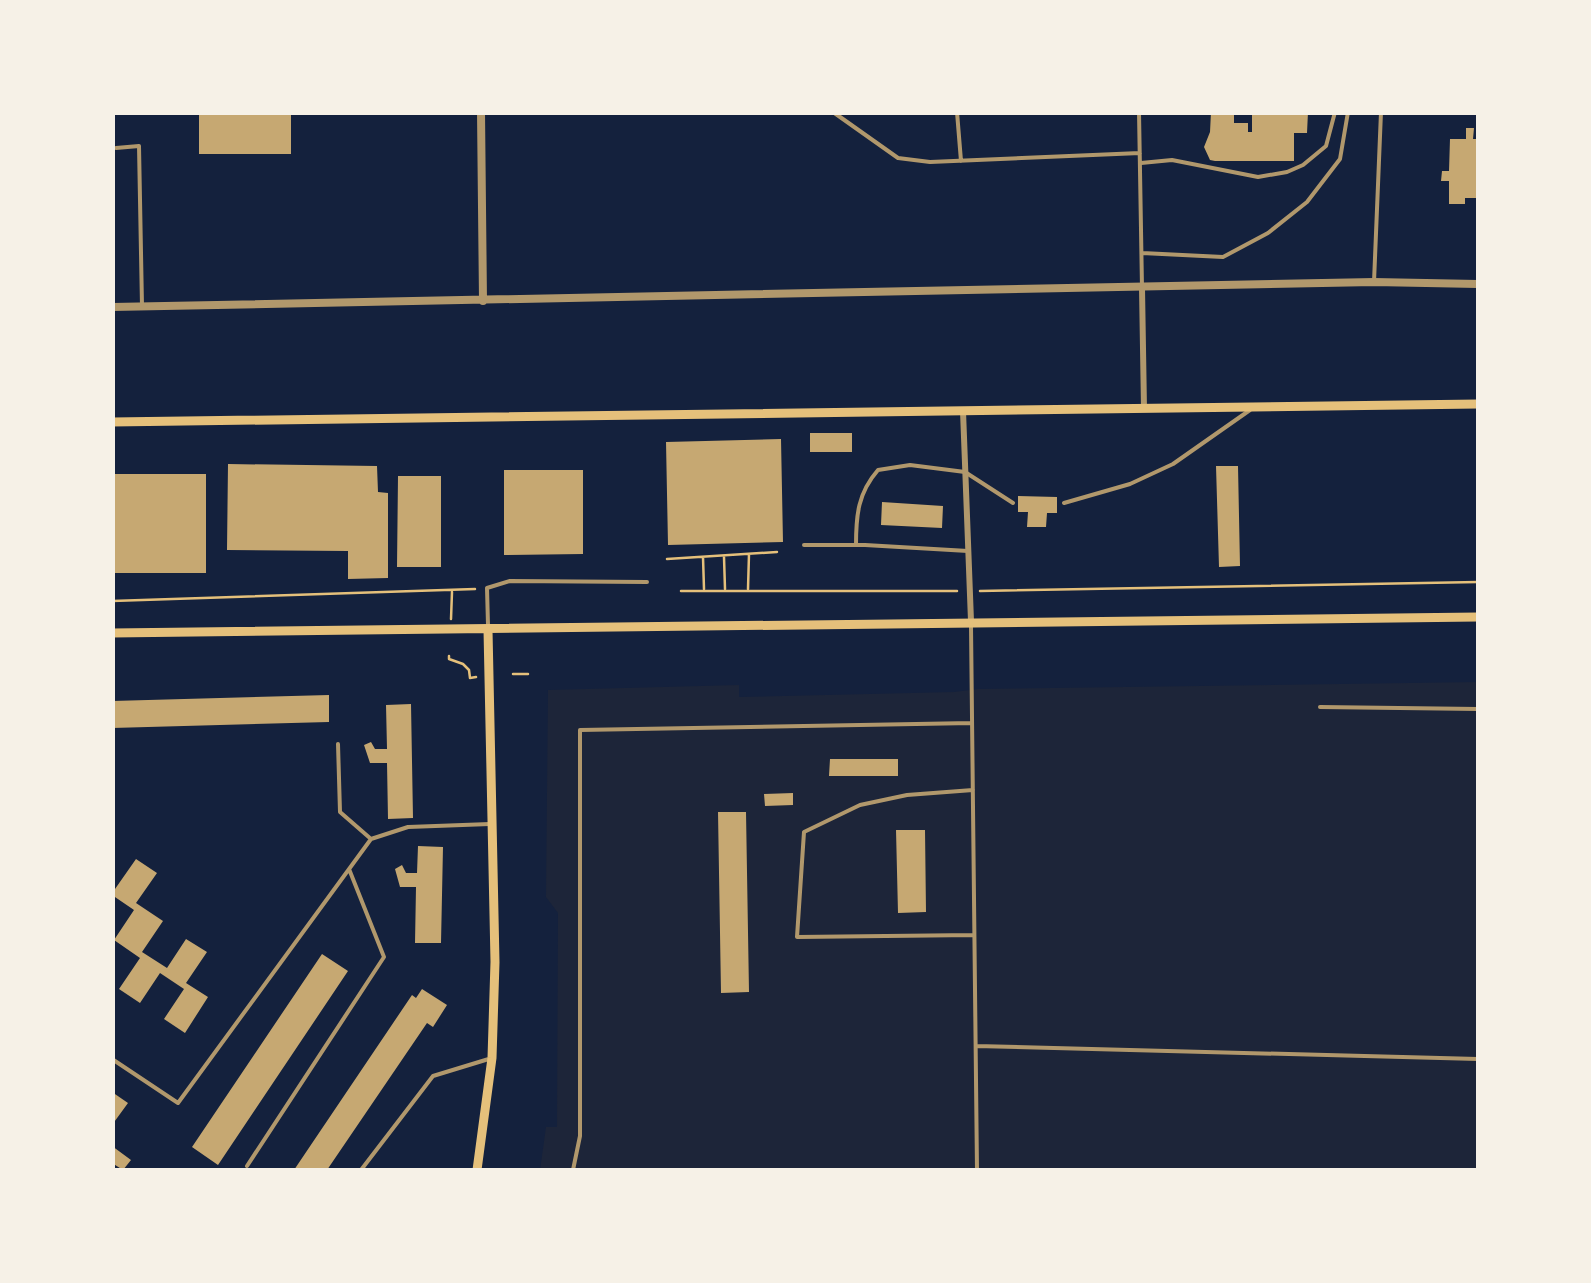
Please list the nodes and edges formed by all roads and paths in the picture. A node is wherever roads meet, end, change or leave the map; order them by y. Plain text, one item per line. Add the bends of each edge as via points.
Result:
1 (480, 112) edge
2 (833, 112) edge
3 (957, 112) edge
4 (1139, 112) edge
5 (1335, 112) edge
6 (1348, 112) edge
7 (1381, 112) edge
8 (116, 148) dead end
9 (1140, 153) junction
10 (961, 161) junction
11 (1141, 162) junction
12 (1142, 253) junction
13 (1374, 282) junction
14 (1478, 284) edge
15 (1142, 288) junction
16 (483, 301) junction
17 (142, 306) junction
18 (112, 307) edge
19 (1478, 404) edge
20 (1144, 408) junction
21 (1253, 408) junction
22 (963, 411) junction
23 (112, 422) edge
24 (965, 472) junction
25 (1013, 503) dead end
26 (1064, 503) dead end
27 (804, 545) dead end
28 (856, 545) junction
29 (968, 551) junction
30 (777, 552) dead end
31 (749, 554) junction
32 (724, 555) junction
33 (703, 556) junction
34 (667, 559) dead end
35 (648, 582) dead end
36 (1478, 582) edge
37 (487, 588) junction
38 (452, 590) junction
39 (681, 590) dead end
40 (704, 590) junction
41 (970, 590) junction
42 (725, 591) junction
43 (748, 591) junction
44 (112, 602) edge
45 (1478, 617) edge
46 (451, 620) dead end
47 (971, 621) junction
48 (488, 630) junction
49 (112, 633) edge
50 (449, 656) dead end
51 (513, 674) dead end
52 (528, 674) dead end
53 (482, 676) dead end
54 (1320, 707) dead end
55 (1478, 709) edge
56 (972, 723) junction
57 (338, 744) dead end
58 (973, 790) junction
59 (493, 824) junction
60 (370, 838) junction
61 (348, 869) junction
62 (974, 935) junction
63 (976, 1046) junction
64 (492, 1058) junction
65 (112, 1059) edge
66 (1478, 1059) edge
67 (248, 1166) dead end
68 (361, 1170) edge
69 (477, 1170) edge
70 (573, 1170) edge
71 (977, 1170) edge

1 - 16 street
2 - 10 lane via 898,158
3 - 10 lane
4 - 9 lane
5 - 11 lane via 1326,146 1287,172 1258,178 1172,160
6 - 12 lane via 1340,159 1307,202 1268,233 1222,256
7 - 13 lane
8 - 17 lane via 139,146
9 - 10 lane
9 - 11 lane
11 - 12 lane
12 - 15 lane
13 - 14 street
13 - 15 street
15 - 16 street
15 - 20 street
16 - 17 street
17 - 18 street
19 - 21 main road
20 - 21 main road
20 - 22 main road
21 - 26 lane via 1173,464
22 - 23 main road
22 - 24 street
24 - 25 lane
24 - 28 lane via 910,465 878,470 856,512
24 - 29 street
27 - 28 lane
28 - 29 lane
29 - 41 street
30 - 31 path
31 - 32 path
31 - 43 path
32 - 33 path
32 - 42 path
33 - 34 path
33 - 40 path
35 - 37 lane via 510,581
36 - 41 path
37 - 38 path
37 - 48 lane
38 - 44 path
38 - 46 path
39 - 40 path
40 - 42 path
41 - 43 path
41 - 47 street
42 - 43 path
45 - 47 main road
47 - 48 main road
47 - 56 lane
48 - 49 main road
48 - 59 main road
50 - 53 path via 470,678
51 - 52 path
54 - 55 lane
56 - 58 lane
56 - 70 lane via 580,730 580,1136
57 - 60 lane via 340,812
58 - 62 lane
58 - 62 lane via 908,794 860,806 804,832 798,937
59 - 60 lane via 408,827
59 - 64 main road
60 - 61 lane
61 - 65 lane via 178,1104
61 - 67 lane via 384,957
62 - 63 lane
63 - 66 lane
63 - 71 lane
64 - 68 lane via 433,1076
64 - 69 main road

